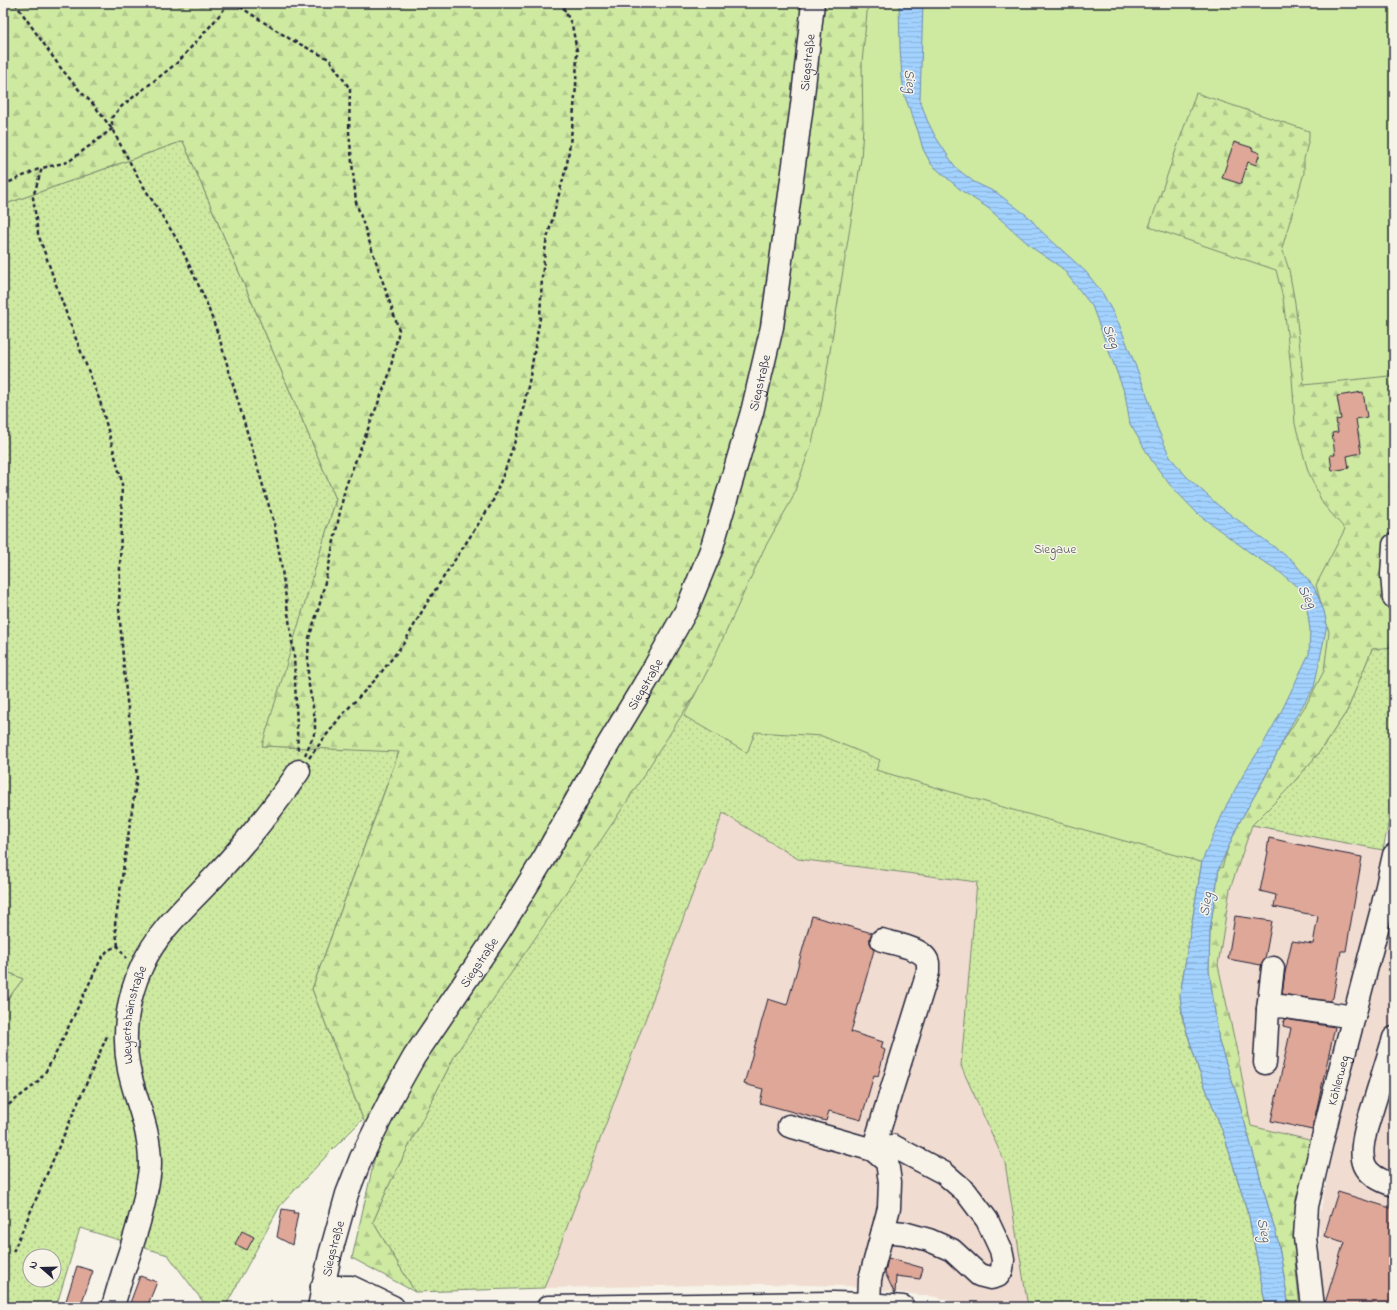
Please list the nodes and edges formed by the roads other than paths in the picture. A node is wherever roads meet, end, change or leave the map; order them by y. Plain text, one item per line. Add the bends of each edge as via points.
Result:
1 (813, 3) edge
2 (1394, 545) edge
3 (1394, 598) edge
4 (299, 771) road end
5 (1394, 858) edge
6 (882, 940) dead end
7 (1272, 968) dead end
8 (1268, 1009) junction
9 (1354, 1017) junction
10 (1394, 1038) edge
11 (1265, 1063) dead end
12 (789, 1126) dead end
13 (874, 1150) junction
14 (1394, 1185) edge
15 (883, 1231) junction
16 (320, 1297) edge
17 (870, 1304) junction
18 (113, 1307) edge
19 (371, 1307) edge
20 (393, 1307) edge
21 (548, 1307) edge
22 (896, 1307) edge
23 (1313, 1307) edge

1 - 16 street, Siegstraße via 772,327 752,412 711,550 687,609 544,858 390,1098 347,1194
2 - 3 street
4 - 18 street, Weyertshainstraße via 246,841 172,920 153,945 142,966 129,1005 126,1037 129,1070 146,1126 150,1165 142,1213
5 - 9 street, Köhlerweg
6 - 13 street via 922,953 928,962 928,972
7 - 8 street
8 - 9 street via 1280,1006
8 - 11 street
9 - 23 street, Köhlerweg via 1307,1206 1305,1237
10 - 14 street via 1362,1143 1362,1156 1365,1166 1373,1175
12 - 13 street
13 - 15 street via 886,1162 890,1182 889,1208
13 - 15 street via 893,1146 944,1172 966,1192 987,1220 1001,1250 1002,1270 998,1276 985,1277 975,1272 952,1250 929,1240
15 - 17 street via 870,1279
16 - 19 street
16 - 20 street via 351,1287
17 - 21 street
17 - 22 street

